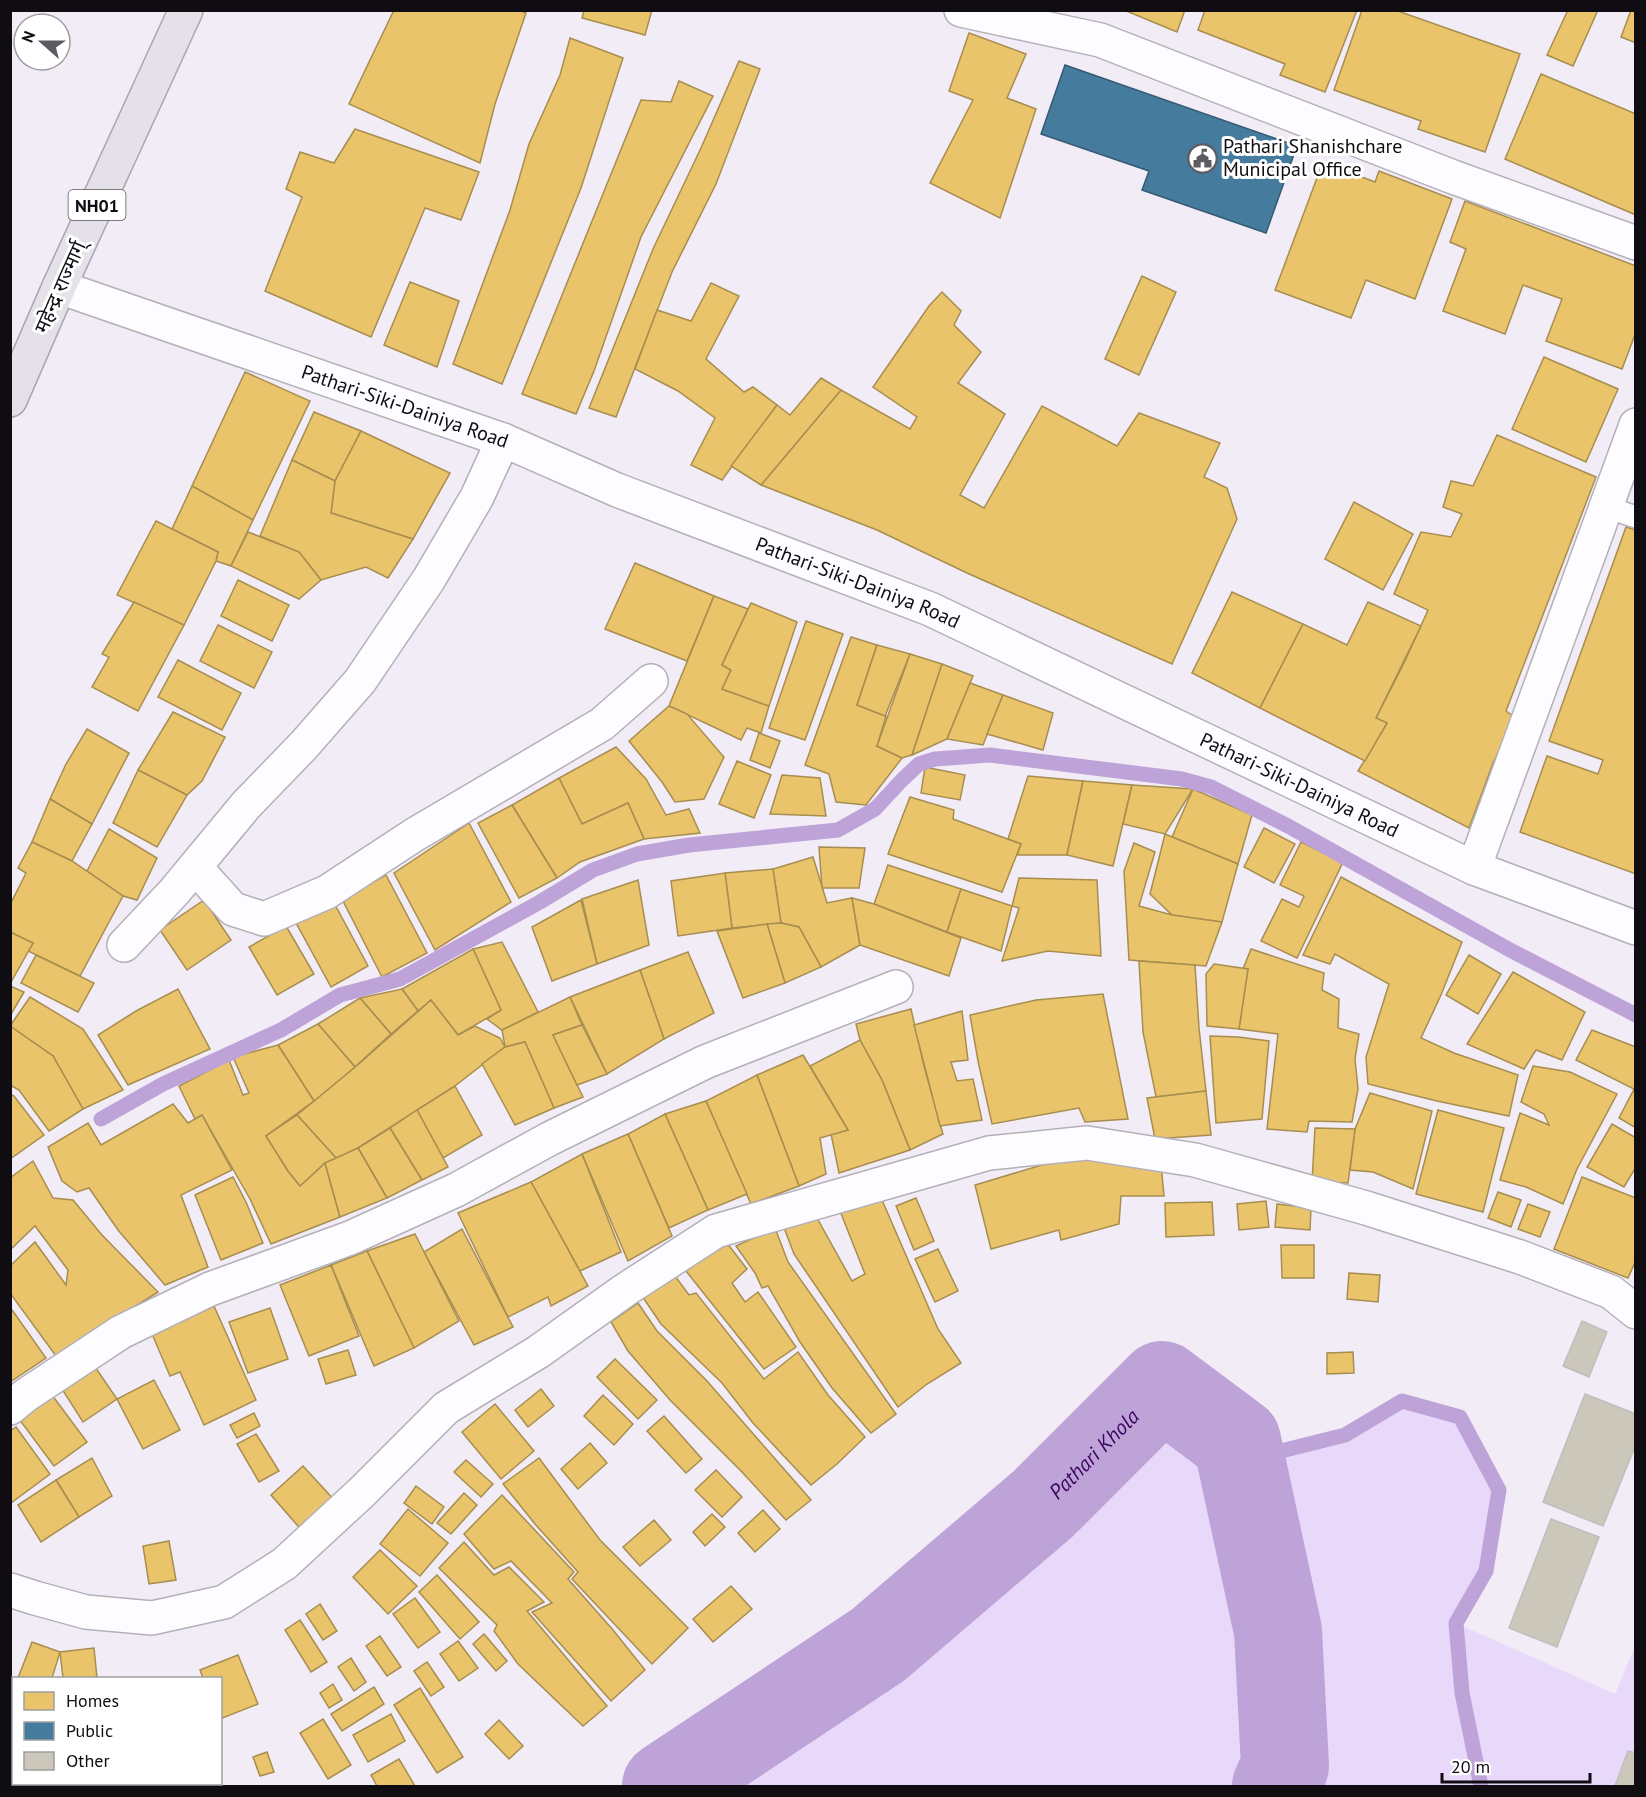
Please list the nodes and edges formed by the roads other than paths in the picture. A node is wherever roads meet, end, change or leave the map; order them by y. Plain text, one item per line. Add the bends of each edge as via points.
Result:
1 (186, 10) edge
2 (961, 10) edge
3 (1635, 243) edge
4 (59, 287) junction
5 (10, 400) edge
6 (1635, 424) edge
7 (503, 440) junction
8 (1621, 512) edge
9 (651, 681) dead end
10 (195, 867) junction
11 (1474, 868) junction
12 (1635, 928) edge
13 (124, 945) dead end
14 (896, 987) dead end
15 (1635, 1312) edge
16 (10, 1408) edge
17 (10, 1590) edge

1 - 4 highway, महेन्द्र राज्मार्ग् / NH01
2 - 3 street via 1100,40
4 - 5 highway, महेन्द्र राज्मार्ग् / NH01
4 - 7 street, Pathari-Siki-Dainiya Road
6 - 8 street
7 - 10 street via 477,497 429,579 360,681
7 - 11 street, Pathari-Siki-Dainiya Road via 617,490 930,609
8 - 11 street
9 - 10 street via 602,724 414,835 327,892 264,919 233,909
10 - 13 street
11 - 12 street, Pathari-Siki-Dainiya Road
14 - 16 street via 705,1062 456,1190 350,1238 190,1299 121,1332
15 - 17 street via 1611,1292 1520,1257 1195,1160 1087,1143 989,1153 716,1231 538,1352 446,1408 284,1564 224,1602 152,1618 86,1611

